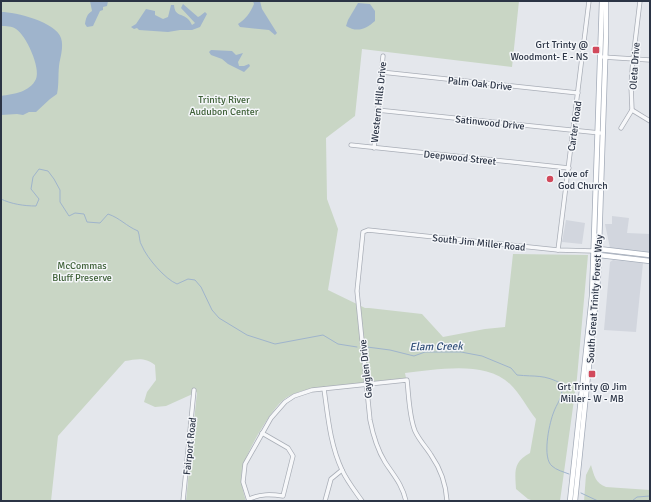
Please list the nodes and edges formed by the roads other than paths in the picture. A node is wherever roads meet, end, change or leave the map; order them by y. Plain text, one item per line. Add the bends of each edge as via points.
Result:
1 (590, 1) edge
2 (602, 1) edge
3 (606, 1) edge
4 (640, 1) edge
5 (383, 56) dead end
6 (600, 57) junction
7 (605, 58) junction
8 (633, 59) junction
9 (650, 60) edge
10 (381, 72) junction
11 (578, 93) junction
12 (377, 110) junction
13 (632, 110) junction
14 (650, 121) edge
15 (621, 128) dead end
16 (573, 131) junction
17 (600, 133) junction
18 (351, 145) dead end
19 (374, 148) junction
20 (569, 168) junction
21 (365, 230) joint
22 (558, 250) junction
23 (593, 252) junction
24 (599, 252) junction
25 (650, 255) edge
26 (650, 261) edge
27 (366, 384) junction
28 (324, 389) junction
29 (194, 390) dead end
30 (262, 433) junction
31 (342, 470) junction
32 (249, 500) edge
33 (183, 501) edge
34 (325, 501) edge
35 (362, 501) edge
36 (406, 501) edge
37 (447, 501) edge
38 (570, 501) edge
39 (575, 501) edge

1 - 11 street, Carter Road
2 - 6 main road, South Great Trinity Forest Way
3 - 7 main road, South Great Trinity Forest Way
4 - 8 street, Oleta Drive
5 - 10 street, Western Hills Drive
6 - 7 street
6 - 17 main road, South Great Trinity Forest Way
7 - 8 street
7 - 17 main road, South Great Trinity Forest Way
8 - 9 street
8 - 13 street, Oleta Drive
10 - 11 street, Palm Oak Drive
10 - 12 street, Western Hills Drive
11 - 16 street, Carter Road
12 - 16 street, Satinwood Drive
12 - 19 street, Western Hills Drive
13 - 14 street
13 - 15 street
16 - 17 street, Satinwood Drive
16 - 20 street, Carter Road
17 - 23 main road, South Great Trinity Forest Way
17 - 24 main road, South Great Trinity Forest Way
18 - 19 street, Deepwood Street
19 - 20 street, Deepwood Street
20 - 22 street, Carter Road
21 - 22 street, South Jim Miller Road
21 - 27 street, Gayglen Drive via 357,291
22 - 23 street, South Jim Miller Road
23 - 24 main road
23 - 38 main road, South Great Trinity Forest Way via 590,319
24 - 25 main road
24 - 26 main road
24 - 39 main road, South Great Trinity Forest Way
27 - 28 street
27 - 36 street, Gayglen Drive via 375,441 385,462 401,485
27 - 37 street via 407,380 413,426 441,473
28 - 30 street via 304,392 285,402
28 - 31 street via 331,438
29 - 33 street, Fairport Road
30 - 32 street via 248,457 244,471 243,482
30 - 32 street via 288,448 293,456 292,463 283,496 260,495
31 - 34 street via 331,479
31 - 35 street

